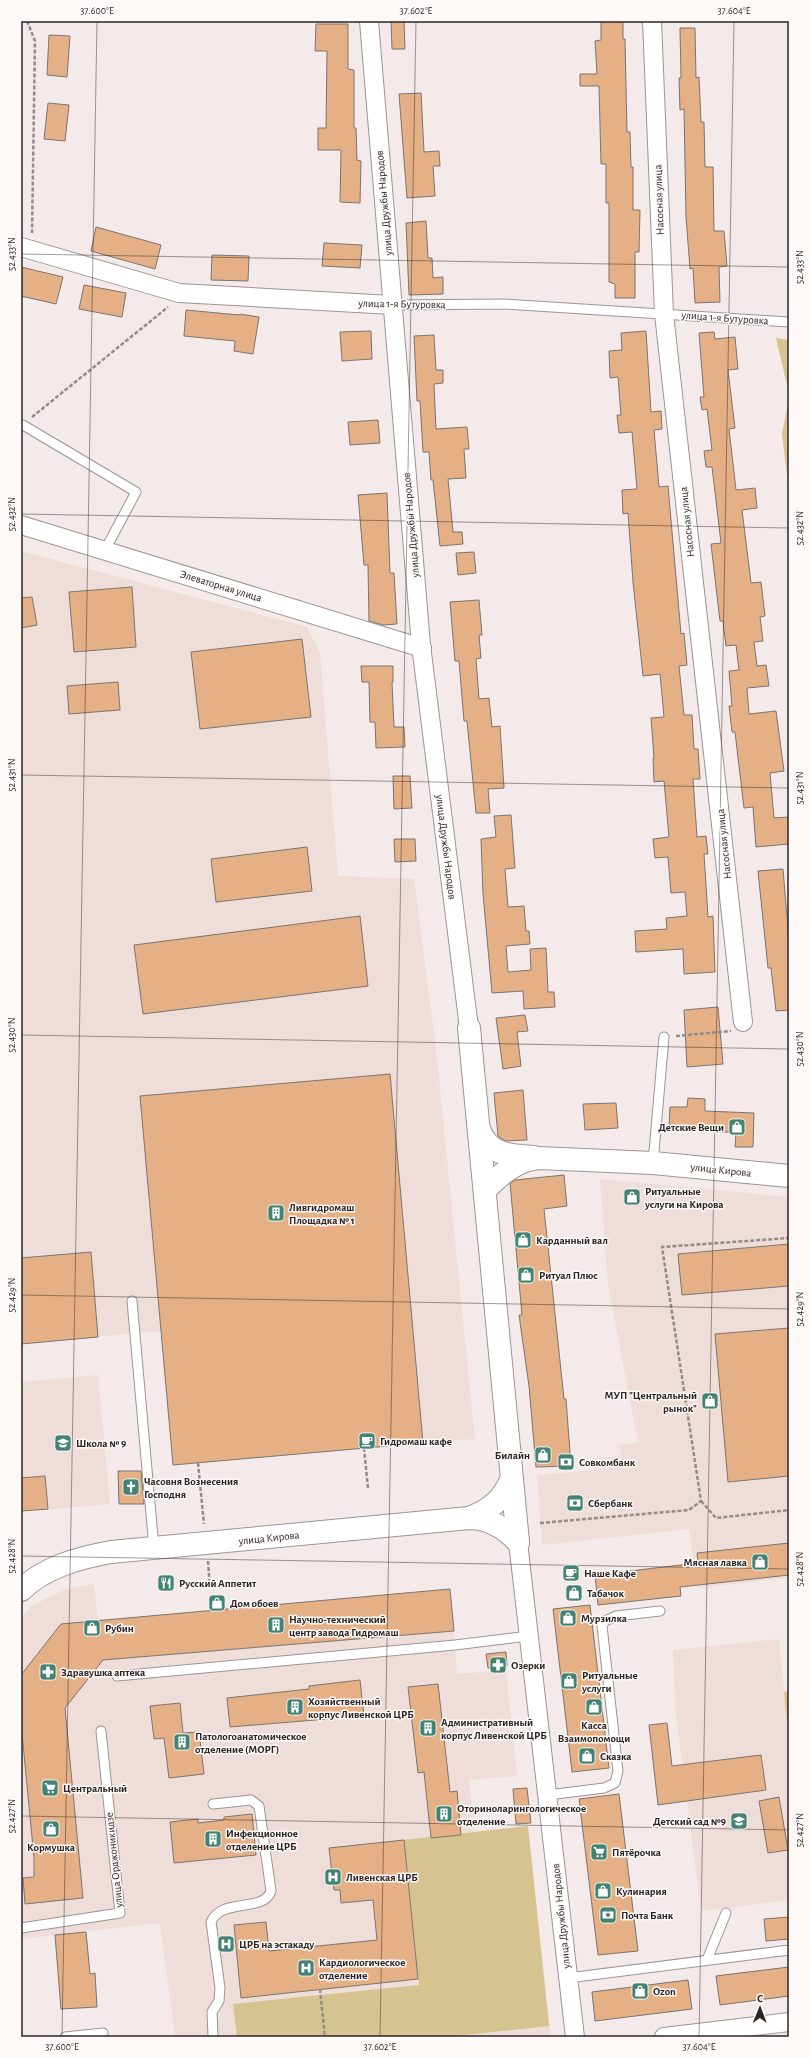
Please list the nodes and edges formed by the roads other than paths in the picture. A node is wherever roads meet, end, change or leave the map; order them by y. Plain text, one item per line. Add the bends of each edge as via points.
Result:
1 (369, 21) edge
2 (652, 21) edge
3 (26, 248) edge
4 (392, 305) junction
5 (664, 314) junction
6 (789, 322) edge
7 (23, 425) road end
8 (21, 525) edge
9 (105, 550) junction
10 (422, 648) junction
11 (743, 1022) road end
12 (469, 1028) joint
13 (664, 1037) road end
14 (479, 1128) junction
15 (539, 1158) junction
16 (653, 1163) junction
17 (789, 1176) edge
18 (485, 1190) junction
19 (132, 1301) dead end
20 (512, 1478) junction
21 (469, 1518) junction
22 (518, 1542) junction
23 (154, 1548) junction
24 (21, 1590) edge
25 (660, 1611) dead end
26 (529, 1636) junction
27 (117, 1676) dead end
28 (101, 1731) dead end
29 (548, 1795) junction
30 (213, 1804) dead end
31 (726, 1913) dead end
32 (21, 1928) edge
33 (789, 1950) edge
34 (707, 1960) junction
35 (568, 1978) junction
36 (789, 2022) edge
37 (103, 2033) dead end
38 (714, 2034) edge
39 (65, 2037) edge
40 (213, 2037) edge
41 (575, 2037) edge
42 (664, 2037) edge

1 - 4 street, улица Дружбы Народов
2 - 5 street, Насосная улица
3 - 4 street, улица 1-я Бутуровка via 179,293
4 - 5 lane, улица 1-я Бутуровка via 504,304
4 - 10 street, улица Дружбы Народов
5 - 6 lane, улица 1-я Бутуровка
5 - 11 street, Насосная улица
7 - 9 lane via 136,492
8 - 9 street, Элеваторная улица
9 - 10 street, Элеваторная улица
10 - 12 street, улица Дружбы Народов
12 - 14 street
13 - 16 lane
14 - 15 street, улица Кирова via 484,1140 494,1150 514,1156
14 - 18 street
15 - 16 street, улица Кирова
15 - 18 street via 511,1167
16 - 17 street, улица Кирова
18 - 20 street
19 - 23 lane
20 - 21 street via 505,1493 496,1503
20 - 22 street
21 - 22 street, улица Кирова via 496,1524
21 - 23 street, улица Кирова
22 - 26 street, улица Дружбы Народов
23 - 24 street, улица Кирова via 111,1552 70,1562 38,1576
25 - 29 lane via 610,1618 604,1621 602,1626 618,1771 615,1783 604,1788
26 - 27 lane
26 - 29 street, улица Дружбы Народов
28 - 32 lane, улица Орджоникидзе via 120,1913
29 - 35 street, улица Дружбы Народов
30 - 40 lane via 251,1800 260,1806 271,1891 268,1897 260,1902 229,1908 215,1914 211,1922 220,1988 218,2001 212,2012
31 - 34 lane
33 - 34 lane
34 - 35 lane
35 - 41 street, улица Дружбы Народов
36 - 38 street
37 - 39 lane
38 - 42 street

